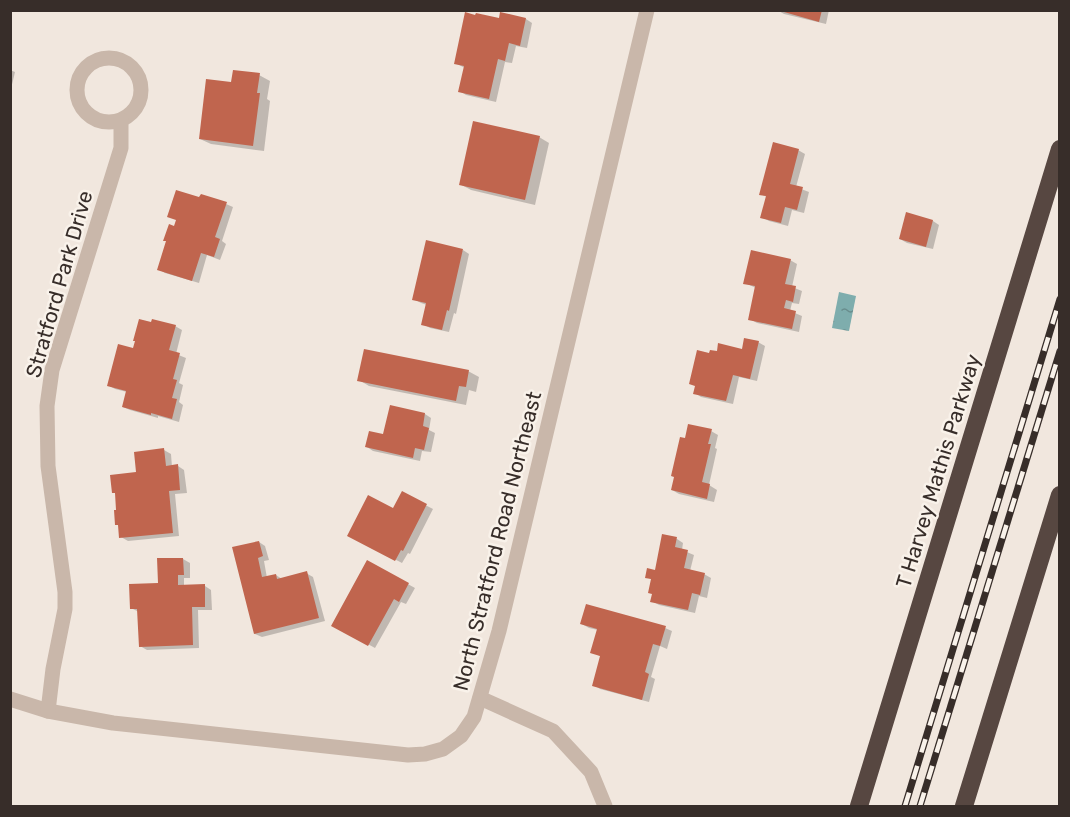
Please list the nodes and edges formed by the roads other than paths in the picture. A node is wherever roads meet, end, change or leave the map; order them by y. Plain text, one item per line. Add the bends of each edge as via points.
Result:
1 (647, 10) edge
2 (121, 120) junction
3 (1059, 149) edge
4 (1059, 495) edge
5 (10, 699) edge
6 (480, 699) junction
7 (48, 711) junction
8 (605, 807) edge
9 (859, 807) edge
10 (964, 807) edge

1 - 6 street, North Stratford Road Northeast
2 - 2 street via 139,102 139,78 121,61 97,61 79,77 79,102 97,120
2 - 7 street, Stratford Park Drive via 121,147 52,370 47,406 48,466 65,592
3 - 9 highway, T Harvey Mathis Parkway
4 - 10 highway
5 - 7 street, North Stratford Road Northeast
6 - 7 street, North Stratford Road Northeast via 461,736 443,748 408,755 113,723
6 - 8 street via 553,731 591,772

